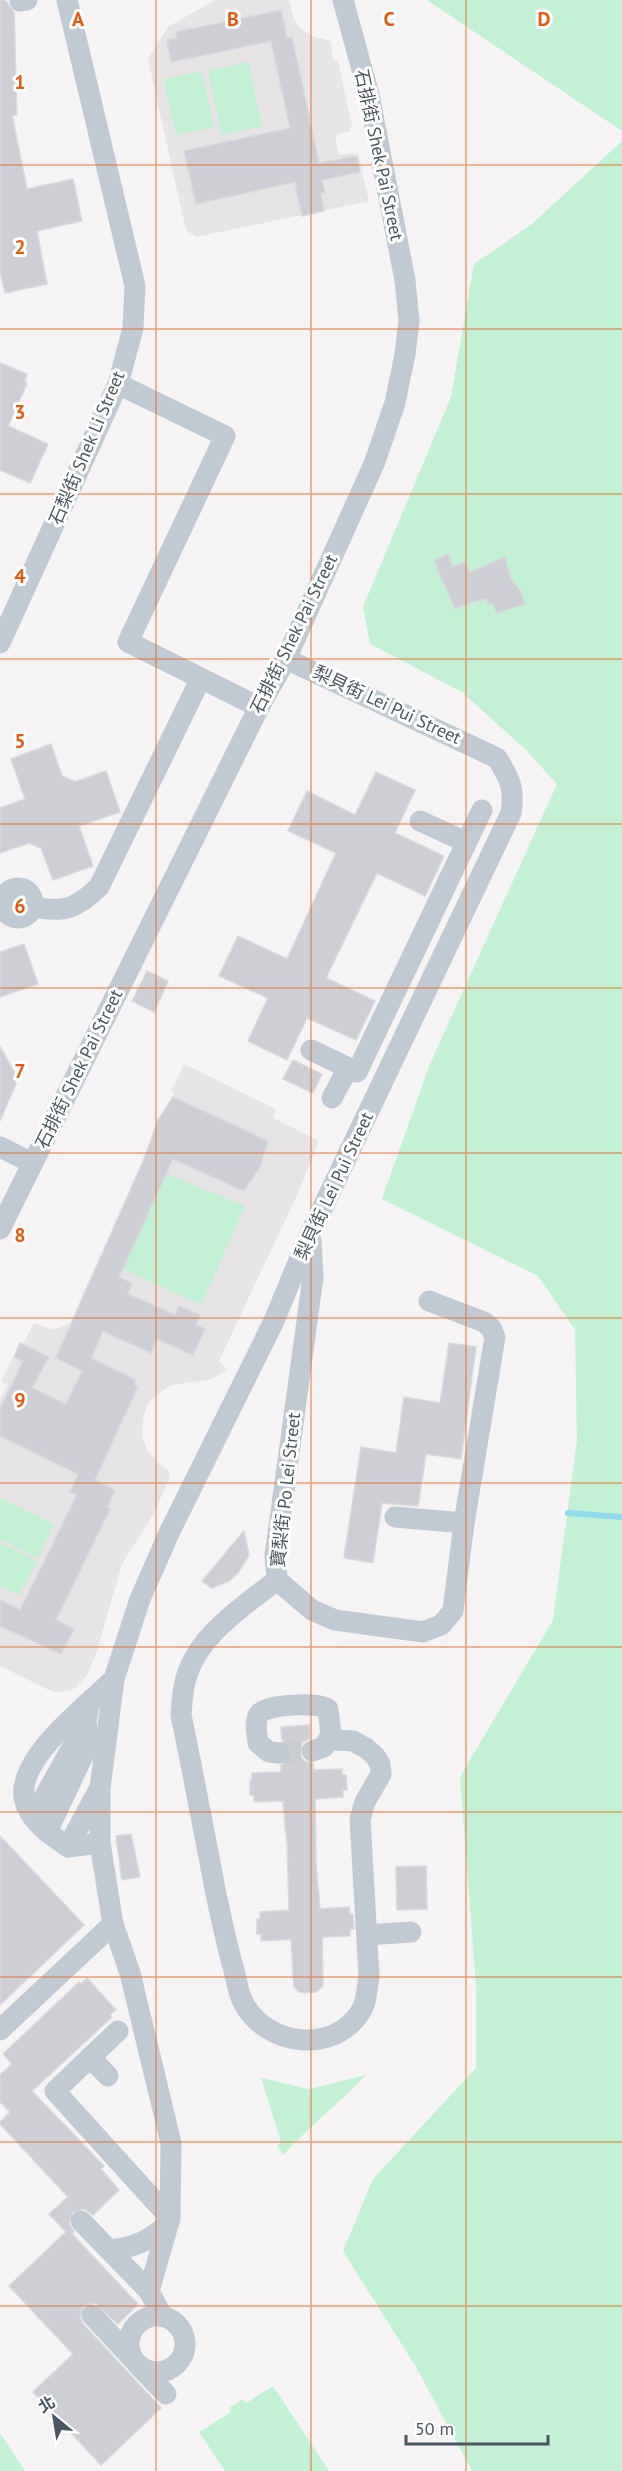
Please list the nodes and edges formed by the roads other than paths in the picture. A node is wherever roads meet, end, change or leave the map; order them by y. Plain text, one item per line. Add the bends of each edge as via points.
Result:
1 (67, 0) edge
2 (343, 0) edge
3 (118, 384) junction
4 (5, 617) edge
5 (0, 643) edge
6 (286, 658) junction
7 (200, 680) junction
8 (259, 707) junction
9 (482, 810) dead end
10 (420, 821) dead end
11 (465, 842) junction
12 (32, 908) dead end
13 (419, 940) junction
14 (445, 951) junction
15 (311, 1050) dead end
16 (348, 1068) junction
17 (332, 1098) dead end
18 (0, 1147) edge
19 (32, 1163) junction
20 (0, 1228) edge
21 (310, 1234) junction
22 (429, 1301) dead end
23 (273, 1323) junction
24 (304, 1338) junction
25 (395, 1517) dead end
26 (464, 1522) junction
27 (277, 1580) junction
28 (114, 1679) junction
29 (87, 1713) junction
30 (332, 1734) junction
31 (312, 1751) tunnel mouth
32 (103, 1752) junction
33 (280, 1753) tunnel mouth
34 (100, 1788) junction
35 (51, 1834) junction
36 (100, 1843) junction
37 (114, 1924) junction
38 (411, 1932) dead end
39 (367, 1935) junction
40 (0, 2030) edge
41 (118, 2031) dead end
42 (90, 2057) junction
43 (108, 2076) dead end
44 (169, 2220) junction
45 (81, 2221) dead end
46 (109, 2250) junction
47 (149, 2291) junction
48 (92, 2315) dead end
49 (162, 2316) junction
50 (137, 2363) junction
51 (166, 2394) dead end

1 - 3 street, 石梨街 Shek Li Street via 135,286 133,328
2 - 6 street, 石排街 Shek Pai Street via 369,95 405,279 409,321 395,403 374,464
3 - 4 street, 石梨街 Shek Li Street
3 - 7 street via 225,436 128,642
4 - 5 street, 石梨街 Shek Li Street
6 - 8 street, 石排街 Shek Pai Street
6 - 14 street, 梨貝街 Lei Pui Street via 481,749 497,758 505,771 514,795 511,813
7 - 8 street
7 - 12 street via 99,887 79,905 53,911
8 - 19 street, 石排街 Shek Pai Street
9 - 11 street
10 - 11 street
11 - 13 street
13 - 14 street
13 - 16 street via 357,1072
14 - 21 street, 梨貝街 Lei Pui Street
15 - 16 street
16 - 17 street
18 - 19 street
19 - 20 street, 石排街 Shek Pai Street
21 - 23 street, 梨貝街 Lei Pui Street
21 - 24 street, 寶梨街 Po Lei Street via 313,1277
22 - 26 street, 寶梨街 Po Lei Street via 484,1322 495,1337
23 - 24 street
23 - 28 street, 梨貝街 Lei Pui Street via 170,1531 140,1599
24 - 27 street, 寶梨街 Po Lei Street via 275,1556
25 - 26 street
26 - 27 street, 寶梨街 Po Lei Street via 453,1611 441,1625 423,1632 336,1620 312,1610
27 - 39 street via 229,1617 208,1639 194,1659 184,1685 181,1715 222,1928 242,2001 264,2026 288,2040 316,2041 345,2028 361,2011 365,1997 369,1976
28 - 29 street
28 - 32 street, 梨貝街 Lei Pui Street
29 - 35 street via 88,1745
29 - 35 street via 54,1735 36,1756 26,1781 24,1802
30 - 31 street via 324,1747
30 - 33 street via 330,1715 323,1706 268,1708 258,1714 256,1721 258,1743 269,1752
30 - 39 street via 337,1740 353,1741 366,1748 380,1764 381,1774 360,1819
32 - 34 street, 梨貝街 Lei Pui Street
32 - 35 street
34 - 35 street
34 - 36 street, 梨貝街 Lei Pui Street
35 - 36 street
36 - 37 street, 梨貝街 Lei Pui Street
37 - 40 street via 71,1951
37 - 44 street, 梨貝街 Lei Pui Street via 130,1973 171,2143
38 - 39 street
41 - 42 street
42 - 43 street
42 - 44 street via 55,2091
44 - 46 street via 157,2235 140,2244
44 - 47 street, 梨貝街 Lei Pui Street
45 - 46 street
46 - 47 street
47 - 49 street
48 - 50 street
49 - 50 street via 144,2319 131,2332 128,2342
49 - 50 street via 177,2324 182,2332 181,2358 167,2370 148,2371
50 - 51 street

